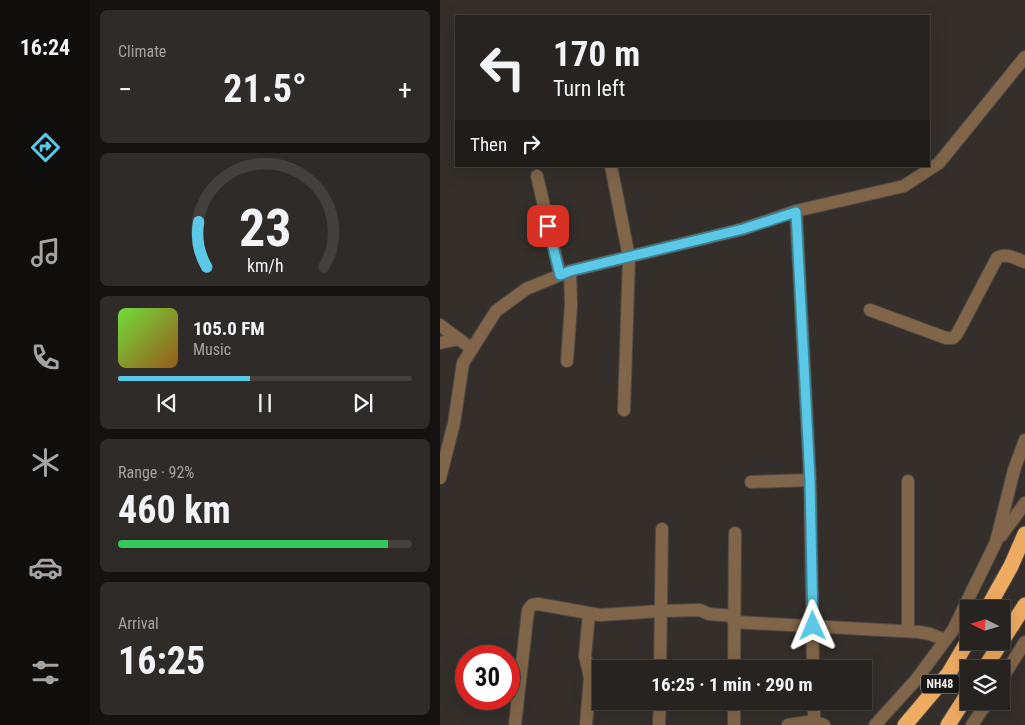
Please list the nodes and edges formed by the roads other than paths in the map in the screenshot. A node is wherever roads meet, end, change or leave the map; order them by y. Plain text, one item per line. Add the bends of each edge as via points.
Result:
1 (1025, 57) edge
2 (611, 167) edge
3 (538, 176) dead end
4 (796, 212) junction
5 (629, 257) junction
6 (1025, 262) edge
7 (565, 273) junction
8 (870, 310) dead end
9 (440, 325) edge
10 (459, 339) junction
11 (440, 343) edge
12 (472, 349) junction
13 (567, 361) dead end
14 (624, 410) dead end
15 (1025, 440) edge
16 (440, 478) edge
17 (810, 480) junction
18 (908, 481) dead end
19 (751, 482) dead end
20 (1025, 503) edge
21 (662, 529) dead end
22 (735, 533) dead end
23 (1025, 534) edge
24 (996, 542) junction
25 (991, 600) edge
26 (1025, 605) edge
27 (661, 611) junction
28 (588, 614) junction
29 (734, 619) junction
30 (813, 626) junction
31 (908, 631) junction
32 (945, 640) junction
33 (1025, 642) edge
34 (963, 650) edge
35 (660, 660) edge
36 (734, 660) edge
37 (814, 660) edge
38 (990, 660) edge
39 (1010, 666) edge
40 (960, 706) edge
41 (660, 710) edge
42 (734, 710) edge
43 (816, 710) edge
44 (982, 710) edge
45 (819, 723) edge
46 (515, 725) edge
47 (586, 725) edge
48 (659, 725) edge
49 (734, 725) edge
50 (788, 725) edge
51 (875, 725) edge
52 (905, 725) edge
53 (948, 725) edge
54 (972, 725) edge

1 - 4 street via 940,163 904,186
2 - 5 street
3 - 7 street
4 - 5 street via 743,229
4 - 17 street
5 - 7 street
5 - 14 street
6 - 8 street via 1009,256 997,258 953,338
7 - 12 street via 526,289 496,311
7 - 13 street via 570,306
9 - 10 street
10 - 11 street
10 - 12 street
12 - 16 street via 463,363 454,423
15 - 24 street
17 - 19 street
17 - 30 street
18 - 31 street
20 - 24 street
21 - 27 street
22 - 29 street
23 - 25 highway
24 - 32 street
26 - 38 highway
27 - 28 street
27 - 29 street via 700,610
27 - 35 street
28 - 46 street via 538,604 528,610
28 - 47 street via 585,656 590,678
29 - 30 street
29 - 36 street
30 - 31 street
30 - 37 street
31 - 32 street
32 - 51 street via 915,681
33 - 39 street
34 - 52 highway, NH48 via 949,673
40 - 53 highway, NH48
41 - 48 street
42 - 49 street
43 - 45 street
44 - 54 street
45 - 50 street

